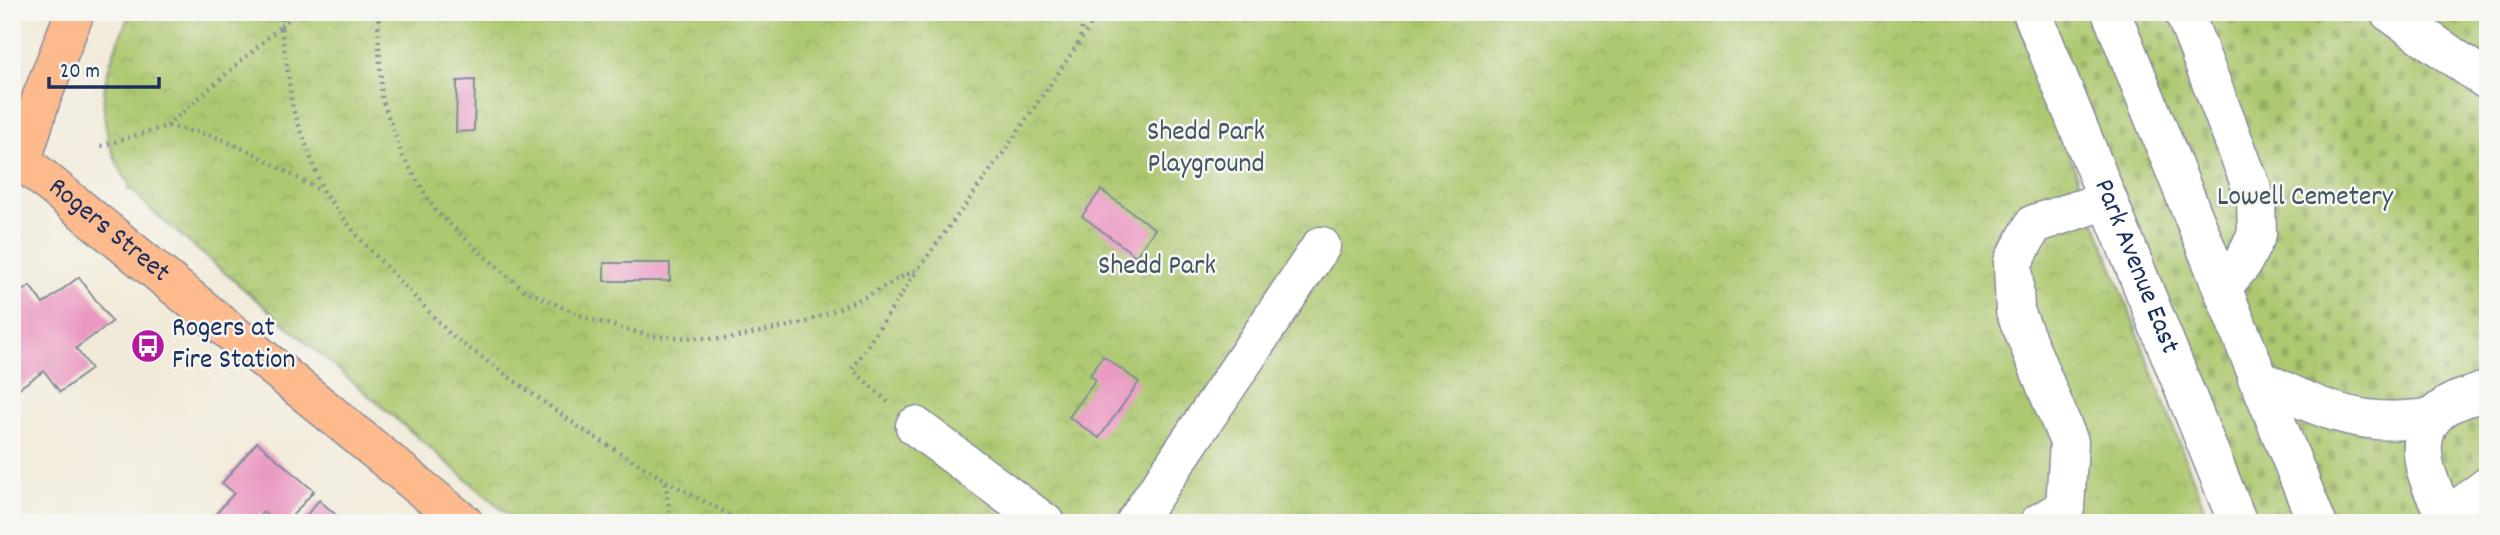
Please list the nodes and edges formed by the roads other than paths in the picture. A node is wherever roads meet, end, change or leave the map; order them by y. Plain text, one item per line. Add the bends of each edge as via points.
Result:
1 (75, 12) edge
2 (2032, 12) edge
3 (2111, 12) edge
4 (2185, 12) edge
5 (2389, 12) edge
6 (2488, 81) edge
7 (15, 162) edge
8 (2108, 200) junction
9 (1321, 246) dead end
10 (2222, 287) junction
11 (2257, 378) junction
12 (2487, 391) edge
13 (2432, 418) junction
14 (915, 426) road end
15 (2488, 486) edge
16 (2449, 520) edge
17 (464, 523) edge
18 (1045, 523) edge
19 (1135, 523) edge
20 (2039, 523) edge
21 (2238, 523) edge
22 (2317, 523) edge

1 - 7 main road
2 - 8 lane, Park Avenue East
3 - 10 lane
4 - 10 lane via 2256,199 2256,234 2242,264
5 - 6 lane
7 - 17 main road, Rogers Street
8 - 20 lane via 2034,224 2013,262 2015,310 2069,442 2065,509
8 - 21 lane, Park Avenue East
9 - 19 lane
10 - 11 lane
11 - 13 lane via 2325,408 2376,420
11 - 22 lane
12 - 13 lane via 2452,403
13 - 16 lane via 2422,459 2430,486
14 - 18 lane
15 - 16 lane

